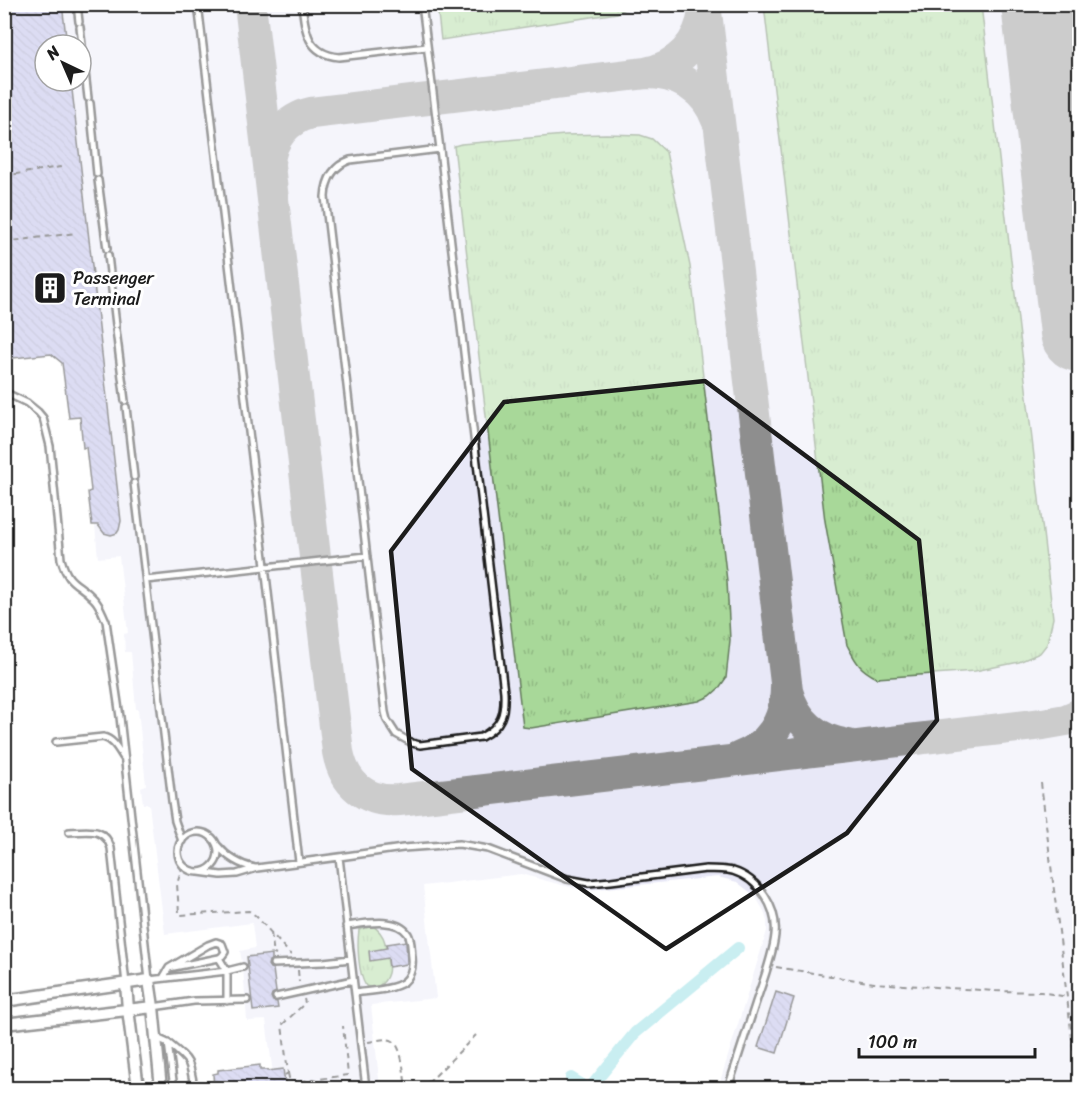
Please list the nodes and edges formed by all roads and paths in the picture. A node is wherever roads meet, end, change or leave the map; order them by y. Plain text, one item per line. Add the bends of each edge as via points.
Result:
1 (77, 4) edge
2 (198, 4) edge
3 (302, 4) edge
4 (422, 4) edge
5 (428, 47) junction
6 (440, 149) junction
7 (66, 166) dead end
8 (4, 176) edge
9 (76, 233) dead end
10 (4, 242) edge
11 (4, 392) edge
12 (367, 556) junction
13 (265, 566) junction
14 (146, 580) junction
15 (56, 742) dead end
16 (124, 758) junction
17 (1041, 783) dead end
18 (69, 832) dead end
19 (182, 841) junction
20 (217, 844) junction
21 (339, 857) junction
22 (299, 862) junction
23 (183, 865) junction
24 (257, 868) junction
25 (199, 872) junction
26 (346, 926) junction
27 (291, 955) dead end
28 (219, 958) junction
29 (351, 958) junction
30 (273, 964) dead end
31 (768, 965) junction
32 (243, 967) dead end
33 (169, 969) junction
34 (227, 971) junction
35 (163, 978) junction
36 (149, 980) junction
37 (353, 980) junction
38 (126, 984) junction
39 (355, 993) junction
40 (276, 997) dead end
41 (1067, 997) junction
42 (247, 1000) dead end
43 (4, 1001) edge
44 (227, 1001) junction
45 (153, 1006) junction
46 (128, 1009) junction
47 (4, 1024) edge
48 (343, 1026) dead end
49 (476, 1035) dead end
50 (156, 1037) junction
51 (374, 1041) dead end
52 (168, 1043) junction
53 (288, 1073) dead end
54 (290, 1083) junction
55 (138, 1089) edge
56 (161, 1089) edge
57 (174, 1089) edge
58 (194, 1089) edge
59 (291, 1089) edge
60 (366, 1089) edge
61 (406, 1089) edge
62 (418, 1089) edge
63 (728, 1089) edge
64 (1078, 1089) edge

1 - 14 lane
2 - 13 lane
3 - 5 lane via 305,30 326,55 339,57
4 - 5 lane
5 - 6 lane
6 - 12 lane via 350,160 333,171 326,182
6 - 12 lane via 504,692 502,715 490,732 470,740 420,745 404,740 391,728 385,712
7 - 8 path
9 - 10 path
11 - 16 lane via 27,403 43,418 64,567 68,577 94,598 106,621
12 - 13 lane
13 - 14 lane
13 - 22 lane
14 - 19 lane via 171,801
15 - 16 lane via 108,738
16 - 36 lane
17 - 41 path
18 - 38 lane via 102,833 111,848
19 - 20 lane via 196,832 212,837
19 - 23 lane via 178,853
20 - 24 lane via 224,854 243,866
20 - 25 lane via 215,863
21 - 22 lane
21 - 26 lane
21 - 31 lane via 459,844 488,849 567,879 589,883 706,869 734,871 758,886 772,908 776,936
22 - 24 lane
23 - 25 lane
23 - 27 path via 177,884 180,915 249,911
24 - 25 lane via 221,875
26 - 29 lane
26 - 39 lane via 394,924 408,934 411,942 413,967 404,982
28 - 33 lane
28 - 33 lane via 225,952 222,944 216,942
28 - 34 lane
29 - 30 lane
29 - 37 lane
31 - 41 path via 874,983 1041,992
31 - 63 lane
32 - 34 lane
33 - 35 lane
34 - 35 lane
34 - 44 lane
35 - 36 lane
36 - 38 street
36 - 45 street
37 - 39 lane
37 - 40 lane
38 - 43 street
38 - 46 street
39 - 60 lane
41 - 64 path
42 - 44 lane
44 - 45 lane via 194,1000
45 - 46 street
45 - 50 street
46 - 47 street
46 - 55 street
48 - 54 path via 348,1075
49 - 62 path
50 - 52 lane
50 - 56 street
51 - 61 path via 393,1041 400,1050
52 - 57 lane
52 - 58 lane via 191,1066
53 - 54 path
54 - 59 path

